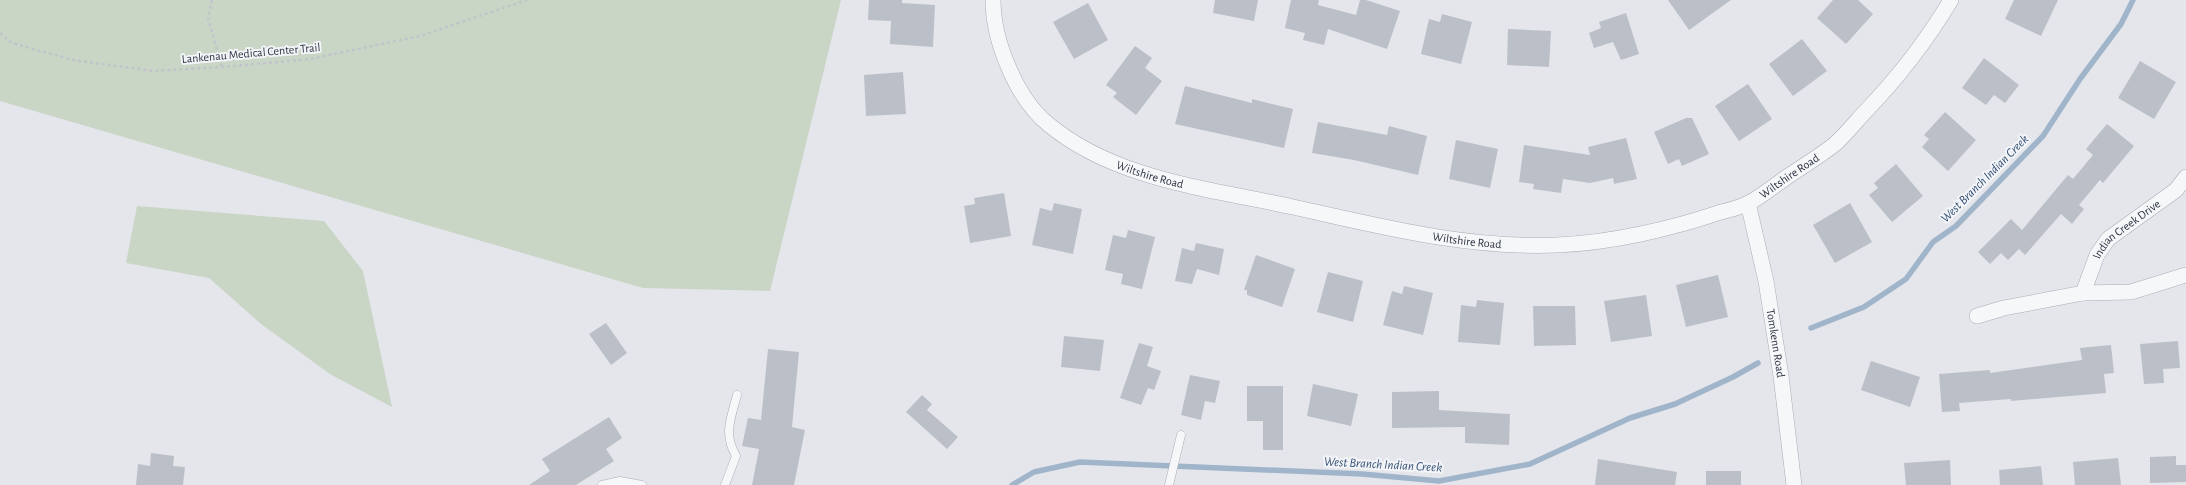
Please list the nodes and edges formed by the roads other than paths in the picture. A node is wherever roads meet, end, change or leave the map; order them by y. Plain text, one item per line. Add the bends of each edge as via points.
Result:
1 (993, 0) edge
2 (1951, 0) edge
3 (2186, 177) edge
4 (1748, 203) junction
5 (2180, 277) edge
6 (2083, 294) junction
7 (1977, 316) dead end
8 (737, 395) dead end
9 (1181, 435) dead end
10 (602, 485) edge
11 (642, 485) edge
12 (725, 485) edge
13 (1169, 485) edge
14 (1794, 485) edge

1 - 4 street, Wiltshire Road via 993,12 1001,47 1014,80 1045,122 1070,141 1096,155 1152,176 1420,235 1511,244 1558,245 1614,238 1692,222
2 - 4 street, Wiltshire Road via 1932,32 1896,80 1834,144
3 - 6 street, Indian Creek Drive via 2176,190 2108,239 2097,255
4 - 14 street, Tomkenn Road via 1769,297
5 - 6 street via 2131,292
6 - 7 street via 2004,308
8 - 12 lane via 728,432 729,443 736,456
9 - 13 lane
10 - 11 lane via 620,480

